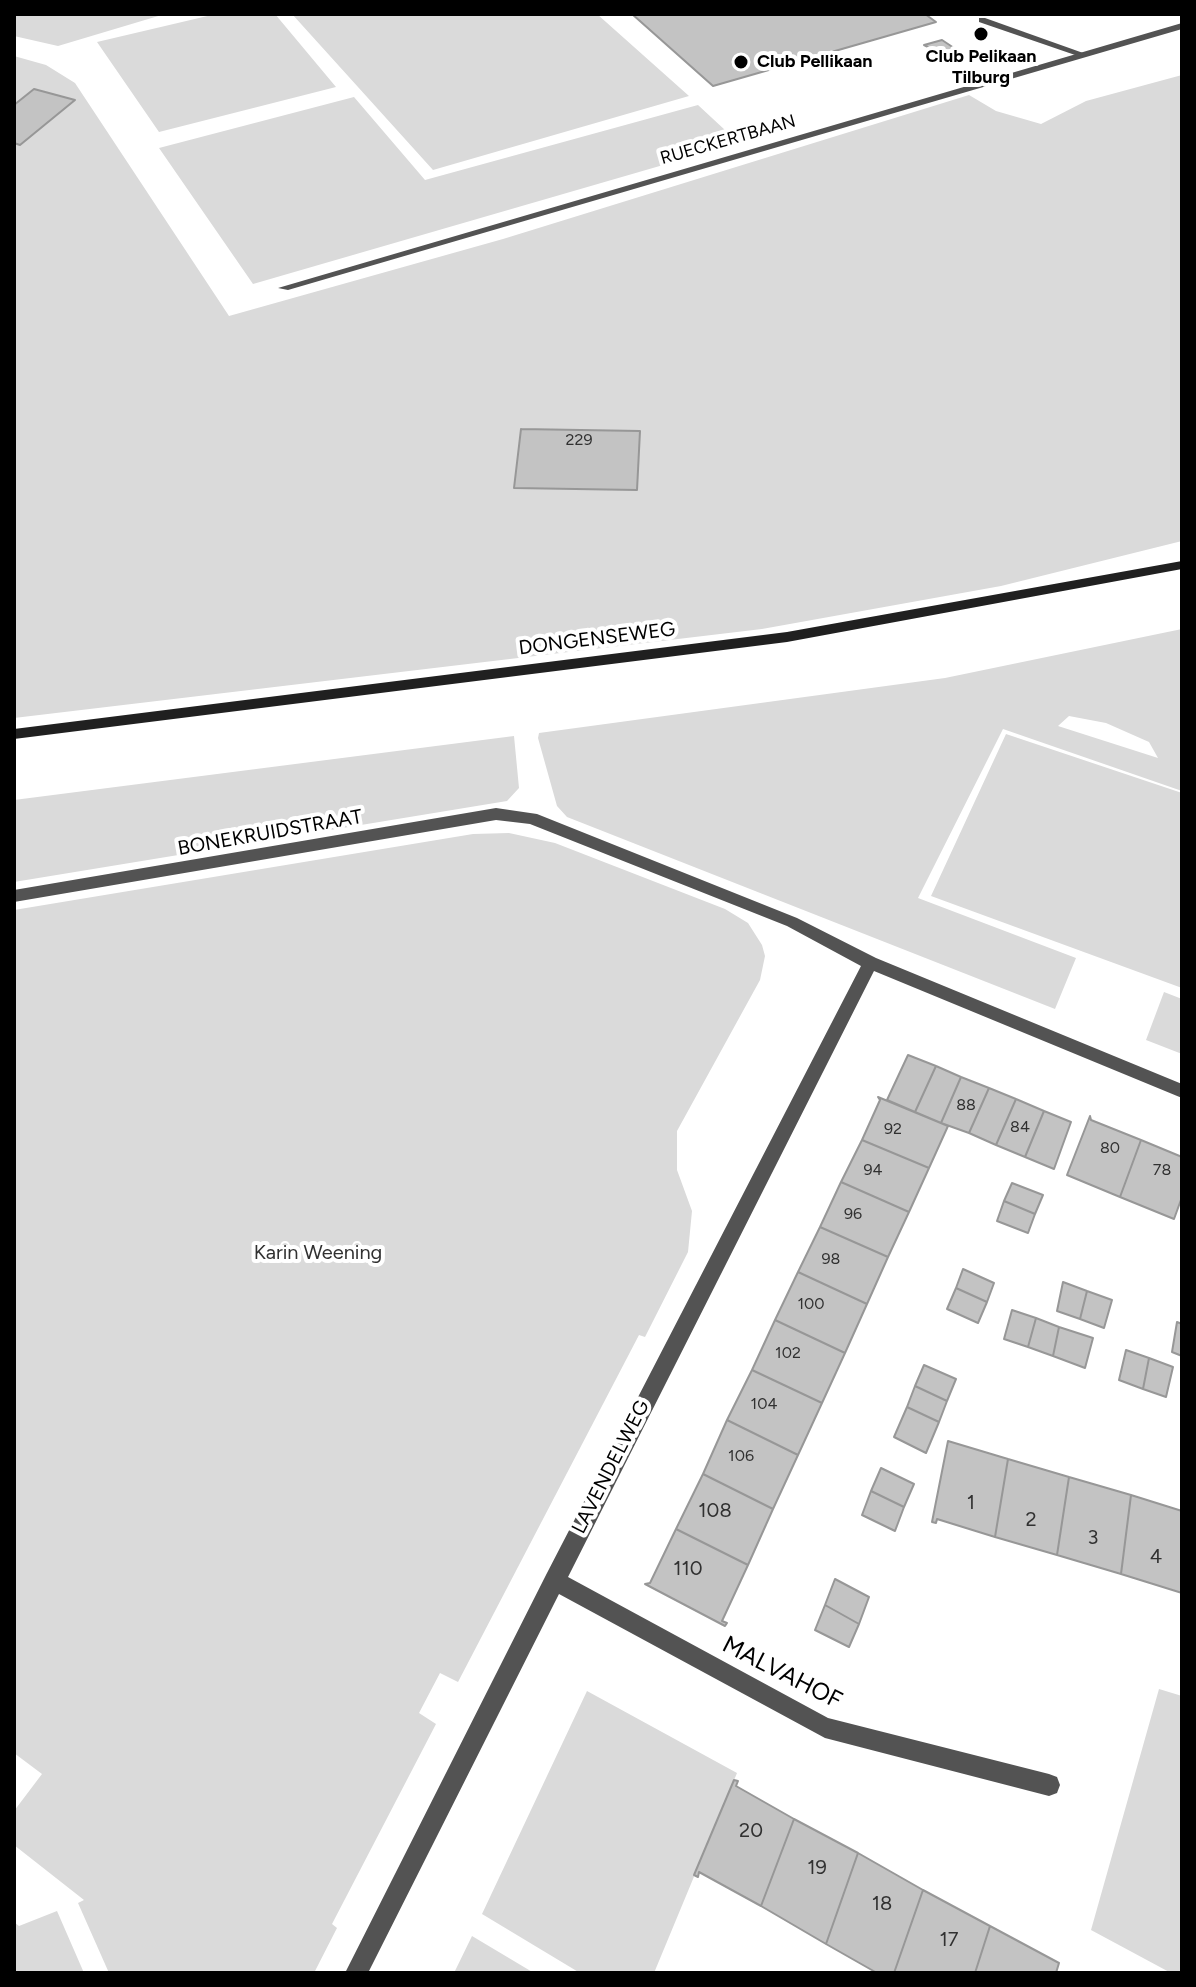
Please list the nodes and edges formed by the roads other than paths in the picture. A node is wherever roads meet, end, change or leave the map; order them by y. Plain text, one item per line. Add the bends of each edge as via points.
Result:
1 (982, 20) dead end
2 (1182, 26) edge
3 (1081, 54) junction
4 (284, 288) dead end
5 (1182, 565) edge
6 (14, 734) edge
7 (14, 896) edge
8 (870, 963) junction
9 (1182, 1091) edge
10 (554, 1580) junction
11 (1049, 1785) dead end
12 (356, 1973) edge

1 - 3 street
2 - 3 street, RUECKERTBAAN
3 - 4 street, RUECKERTBAAN
5 - 6 main road, DONGENSEWEG via 787,637
7 - 8 street, BONEKRUIDSTRAAT via 496,814 532,818 792,922
8 - 9 street
8 - 10 street, LAVENDELWEG
10 - 11 street, MALVAHOF via 825,1728
10 - 12 street, LAVENDELWEG

